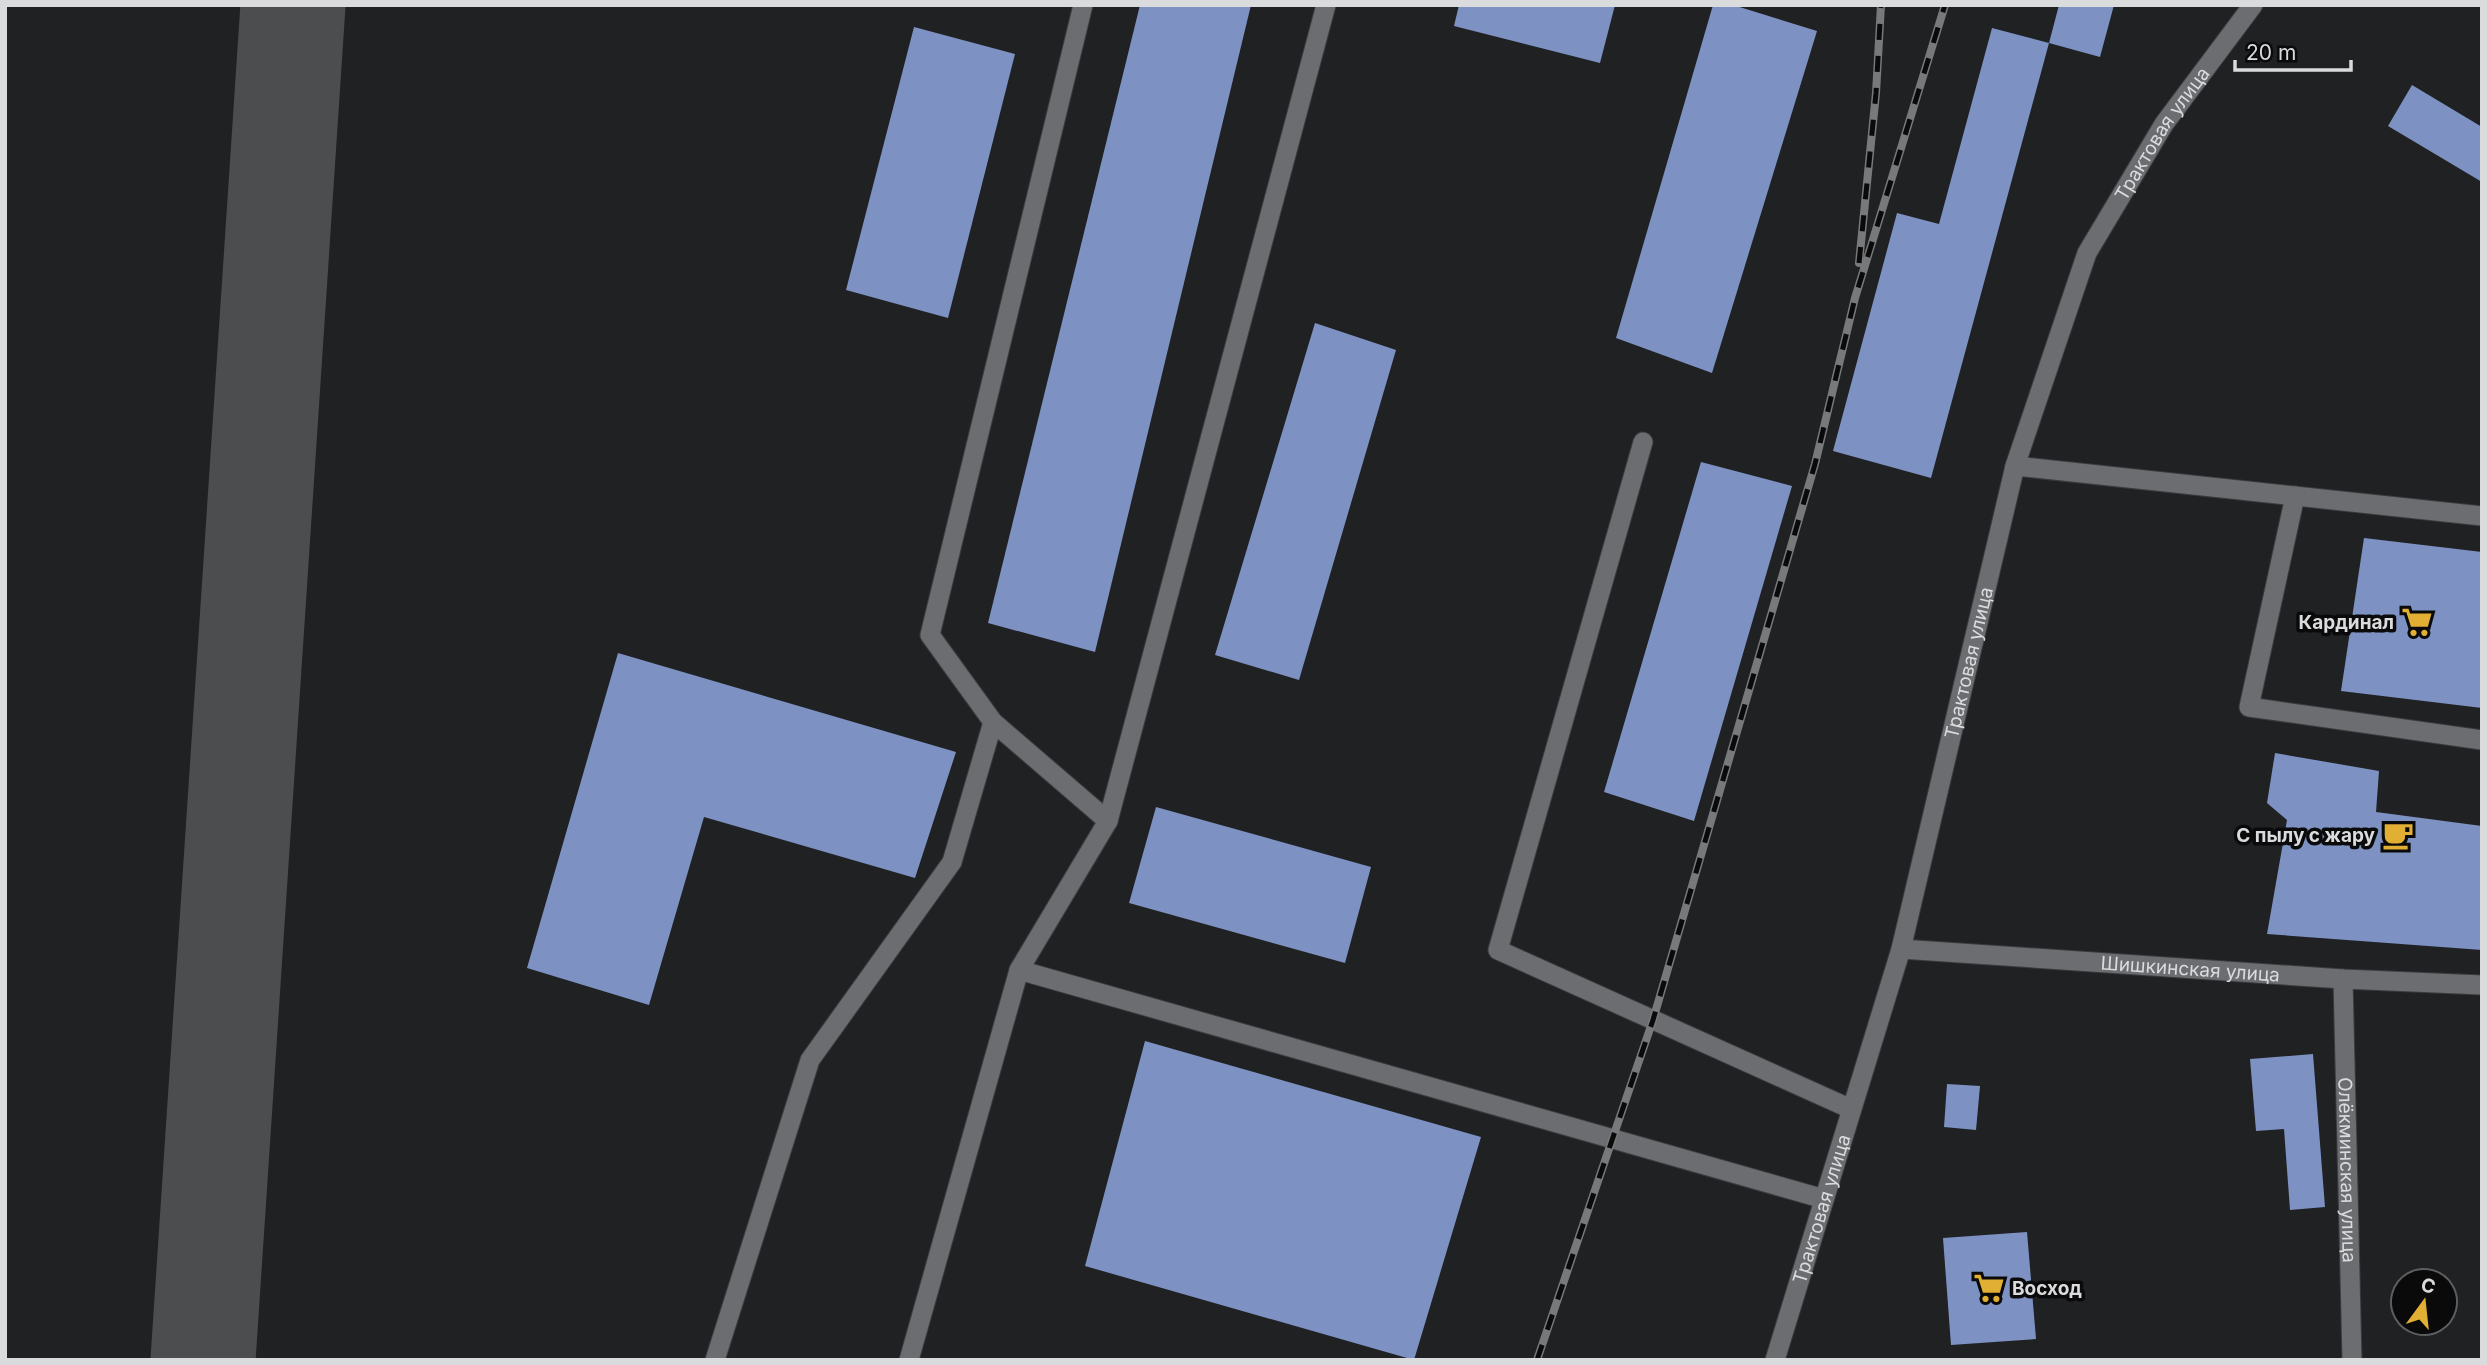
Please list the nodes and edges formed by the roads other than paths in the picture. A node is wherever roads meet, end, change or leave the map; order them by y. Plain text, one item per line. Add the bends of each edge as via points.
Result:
1 (1083, 5) edge
2 (1326, 5) edge
3 (2253, 5) edge
4 (1643, 442) dead end
5 (2015, 466) junction
6 (2295, 496) junction
7 (2482, 516) edge
8 (993, 722) junction
9 (2482, 740) edge
10 (1108, 821) junction
11 (1900, 949) junction
12 (1018, 970) junction
13 (2343, 979) junction
14 (2482, 985) edge
15 (1851, 1109) junction
16 (1824, 1199) junction
17 (715, 1360) edge
18 (909, 1360) edge
19 (1775, 1360) edge
20 (2352, 1360) edge

1 - 8 main road via 930,635
2 - 10 main road
3 - 5 main road, Трактовая улица via 2164,124 2087,253
4 - 15 main road via 1498,950
5 - 6 main road
5 - 11 main road, Трактовая улица
6 - 7 main road
6 - 9 main road via 2249,707
8 - 10 main road
8 - 17 main road via 953,862 810,1060
10 - 12 main road
11 - 13 main road, Шишкинская улица
11 - 15 main road, Трактовая улица
12 - 16 main road
12 - 18 main road
13 - 14 main road, Шишкинская улица
13 - 20 main road, Олёкминская улица
15 - 16 main road, Трактовая улица
16 - 19 main road, Трактовая улица

